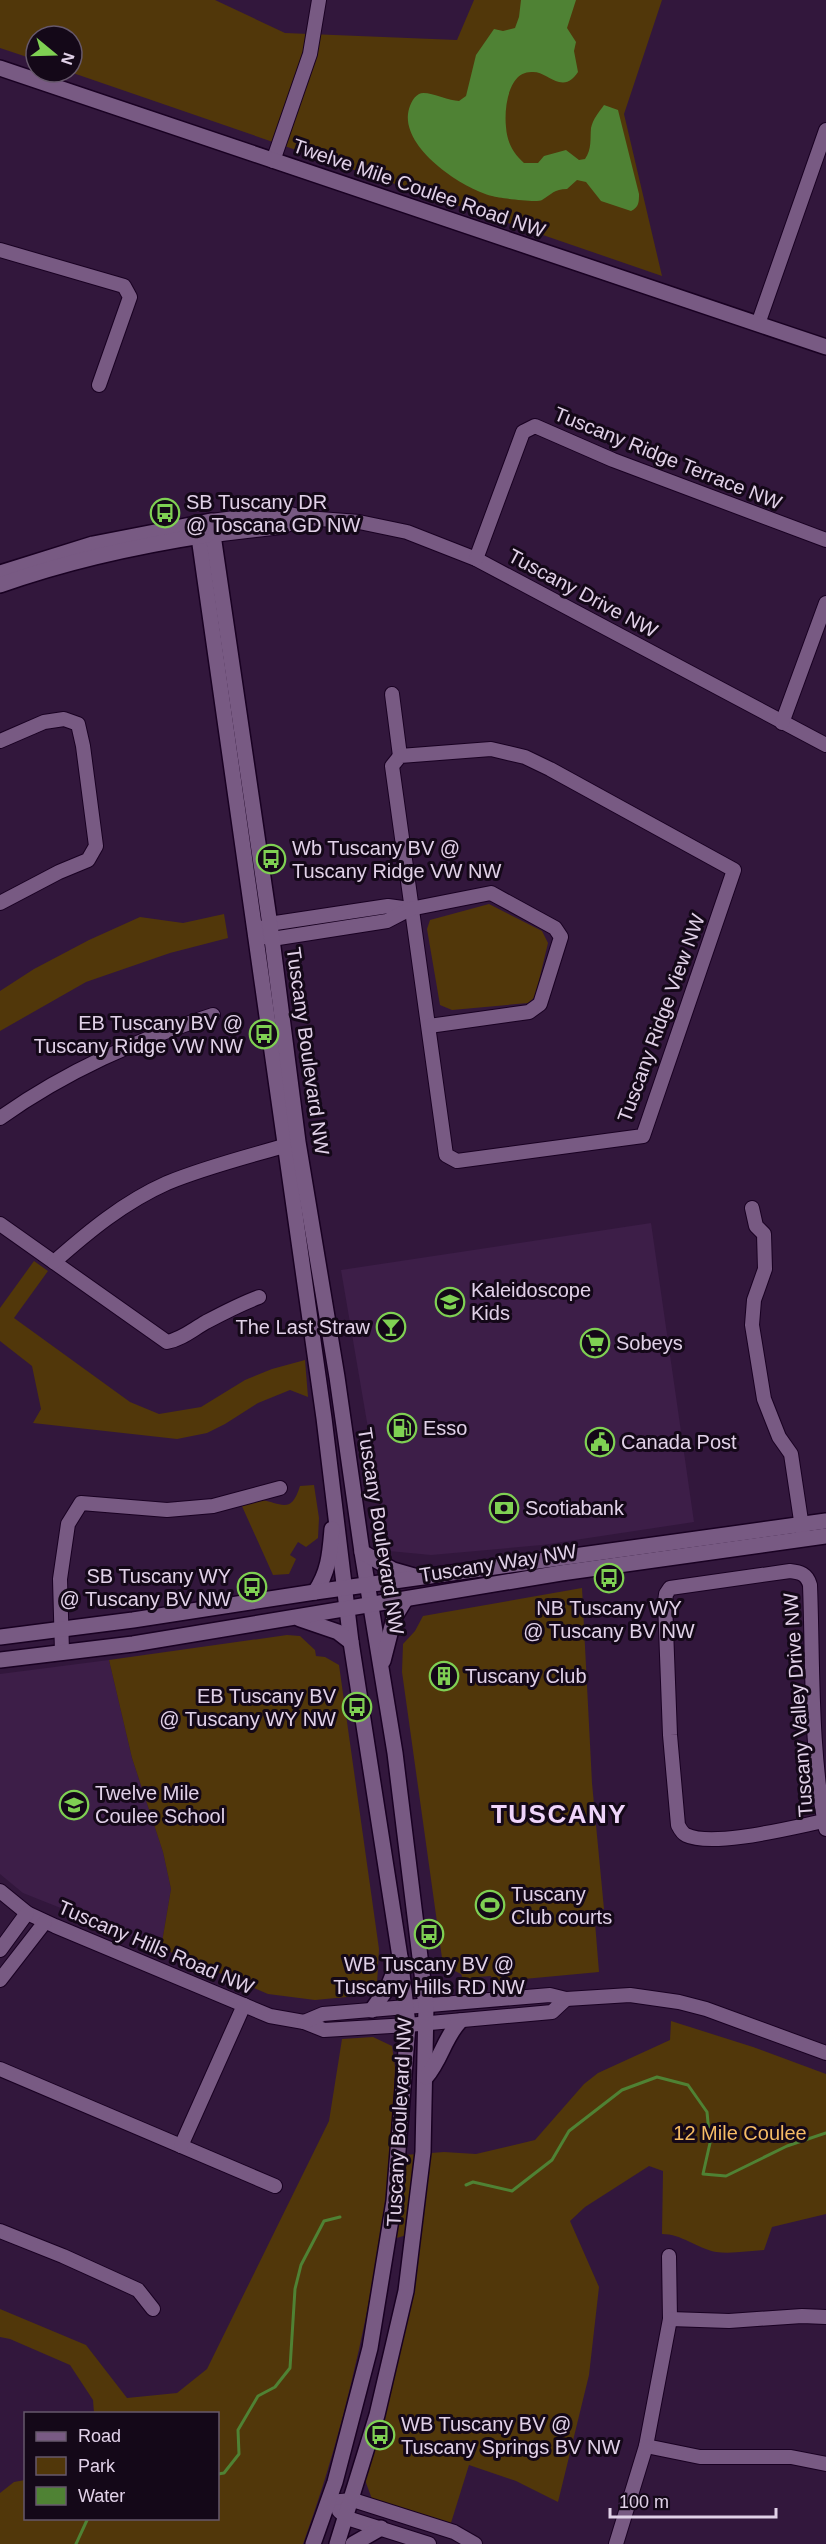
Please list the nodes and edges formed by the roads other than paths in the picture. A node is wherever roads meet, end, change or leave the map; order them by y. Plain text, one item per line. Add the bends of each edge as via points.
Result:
1 (319, 0) edge
2 (0, 68) edge
3 (826, 130) edge
4 (273, 161) junction
5 (0, 250) edge
6 (758, 324) junction
7 (826, 347) edge
8 (99, 385) dead end
9 (205, 529) junction
10 (826, 540) edge
11 (476, 559) junction
12 (0, 573) edge
13 (0, 585) edge
14 (826, 603) edge
15 (392, 694) dead end
16 (782, 723) junction
17 (0, 741) edge
18 (826, 745) edge
19 (400, 756) junction
20 (0, 903) edge
21 (410, 909) junction
22 (271, 931) junction
23 (255, 934) junction
24 (213, 1015) dead end
25 (429, 1026) junction
26 (0, 1118) edge
27 (292, 1144) junction
28 (752, 1208) dead end
29 (0, 1224) edge
30 (54, 1262) junction
31 (259, 1297) dead end
32 (280, 1488) dead end
33 (335, 1496) junction
34 (826, 1521) edge
35 (802, 1531) junction
36 (826, 1536) edge
37 (362, 1552) junction
38 (420, 1577) junction
39 (367, 1585) junction
40 (345, 1588) junction
41 (315, 1592) junction
42 (405, 1599) junction
43 (370, 1605) junction
44 (348, 1610) junction
45 (295, 1618) junction
46 (61, 1629) junction
47 (0, 1637) edge
48 (351, 1642) junction
49 (62, 1652) junction
50 (0, 1660) edge
51 (381, 1670) junction
52 (826, 1824) edge
53 (0, 1891) edge
54 (27, 1913) junction
55 (45, 1922) junction
56 (0, 1950) edge
57 (400, 1957) junction
58 (0, 1980) edge
59 (566, 1999) junction
60 (244, 2005) junction
61 (426, 2006) junction
62 (406, 2008) junction
63 (372, 2010) junction
64 (460, 2021) junction
65 (304, 2022) junction
66 (427, 2024) junction
67 (408, 2025) junction
68 (826, 2052) edge
69 (0, 2069) edge
70 (426, 2077) junction
71 (181, 2146) junction
72 (275, 2186) dead end
73 (0, 2231) edge
74 (669, 2256) dead end
75 (153, 2309) dead end
76 (826, 2317) edge
77 (670, 2319) junction
78 (646, 2446) junction
79 (826, 2464) edge
80 (353, 2500) junction
81 (328, 2502) junction
82 (347, 2518) junction
83 (381, 2528) junction
84 (313, 2544) edge
85 (337, 2544) edge
86 (353, 2544) edge
87 (429, 2544) edge
88 (475, 2544) edge
89 (616, 2544) edge

1 - 4 street via 310,54
2 - 4 street, Twelve Mile Coulee Road NW
3 - 6 street
4 - 6 street, Twelve Mile Coulee Road NW
5 - 8 street via 124,286 130,297
6 - 7 street, Twelve Mile Coulee Road NW
9 - 11 street, Tuscany Drive NW via 281,527 306,518 359,522 407,532
9 - 12 street, Tuscany Drive NW via 93,544
9 - 13 street, Tuscany Drive NW
9 - 22 street, Tuscany Boulevard NW
9 - 23 street, Tuscany Boulevard NW
10 - 11 street, Tuscany Ridge Terrace NW via 613,460 535,426 523,432
11 - 16 street, Tuscany Drive NW
14 - 16 street
15 - 19 street, Tuscany Ridge View NW
16 - 18 street, Tuscany Drive NW
17 - 20 street via 45,722 64,718 78,724 96,846 88,860
19 - 21 street, Tuscany Ridge View NW via 392,766
19 - 25 street, Tuscany Ridge View NW via 490,749 525,757 734,870 643,1136 457,1161 446,1155
21 - 22 street via 387,921
21 - 25 street, Tuscany Ridge View NW
21 - 25 street via 491,893 555,928 561,937 540,1004 529,1012
22 - 23 street
22 - 27 street, Tuscany Boulevard NW
23 - 27 street, Tuscany Boulevard NW
24 - 26 street via 152,1035 79,1068
27 - 30 street via 216,1165 140,1196 92,1229
27 - 33 street, Tuscany Boulevard NW
27 - 37 street, Tuscany Boulevard NW via 337,1377
28 - 35 street via 756,1226 764,1234 765,1269 754,1300 752,1325 764,1399 791,1455
29 - 30 street
30 - 31 street via 167,1342 180,1340 220,1314
32 - 46 street via 213,1506 167,1510 81,1503 68,1524 60,1579
33 - 40 street, Tuscany Boulevard NW
33 - 41 street via 329,1564
34 - 35 street, Tuscany Way NW
35 - 36 street, Tuscany Way NW
35 - 38 street, Tuscany Way NW
35 - 42 street, Tuscany Way NW
37 - 38 street via 393,1570
37 - 39 street, Tuscany Boulevard NW
38 - 39 street, Tuscany Way NW
39 - 40 street, Tuscany Way NW
39 - 43 street, Tuscany Boulevard NW
40 - 41 street, Tuscany Way NW
40 - 44 street, Tuscany Boulevard NW
41 - 46 street, Tuscany Way NW
42 - 43 street, Tuscany Way NW
42 - 51 street via 394,1618
43 - 44 street, Tuscany Way NW
43 - 51 street, Tuscany Boulevard NW
44 - 45 street, Tuscany Way NW
44 - 48 street, Tuscany Boulevard NW
45 - 48 street via 324,1626
45 - 49 street, Tuscany Way NW
46 - 47 street, Tuscany Way NW
46 - 49 street
48 - 57 street, Tuscany Boulevard NW
49 - 50 street, Tuscany Way NW
51 - 61 street, Tuscany Boulevard NW
52 - 52 street, Tuscany Valley Drive NW via 816,1747 808,1581 800,1573 790,1571 673,1587 666,1594 670,1735 678,1825 687,1836 714,1839
53 - 54 street, Tuscany Hills Road NW
54 - 55 street, Tuscany Hills Road NW
54 - 56 street
55 - 58 street
55 - 60 street, Tuscany Hills Road NW
57 - 62 street, Tuscany Boulevard NW
57 - 63 street
59 - 61 street, Tuscany Hills Road NW via 550,1995
59 - 64 street, Tuscany Hills Road NW via 552,2012
59 - 68 street via 630,1995 679,2002
60 - 65 street, Tuscany Hills Road NW via 270,2016
60 - 71 street
61 - 62 street, Tuscany Hills Road NW
61 - 66 street, Tuscany Boulevard NW
62 - 63 street, Tuscany Hills Road NW
62 - 67 street, Tuscany Boulevard NW
63 - 65 street, Tuscany Hills Road NW via 323,2014
64 - 66 street, Tuscany Hills Road NW
64 - 70 street
65 - 67 street, Tuscany Hills Road NW via 324,2030
66 - 67 street, Tuscany Hills Road NW
66 - 70 street, Tuscany Boulevard NW
67 - 81 street, Tuscany Boulevard NW via 394,2201 370,2348
69 - 71 street
70 - 80 street, Tuscany Boulevard NW via 423,2152 406,2291
71 - 72 street
73 - 75 street via 138,2290
74 - 77 street
76 - 77 street
77 - 78 street
78 - 79 street via 700,2457 791,2457
78 - 89 street
80 - 81 street
80 - 82 street, Tuscany Boulevard NW
80 - 88 street via 454,2532
81 - 82 street
81 - 84 street, Tuscany Boulevard NW
82 - 83 street
82 - 85 street, Tuscany Boulevard NW
83 - 86 street
83 - 87 street

